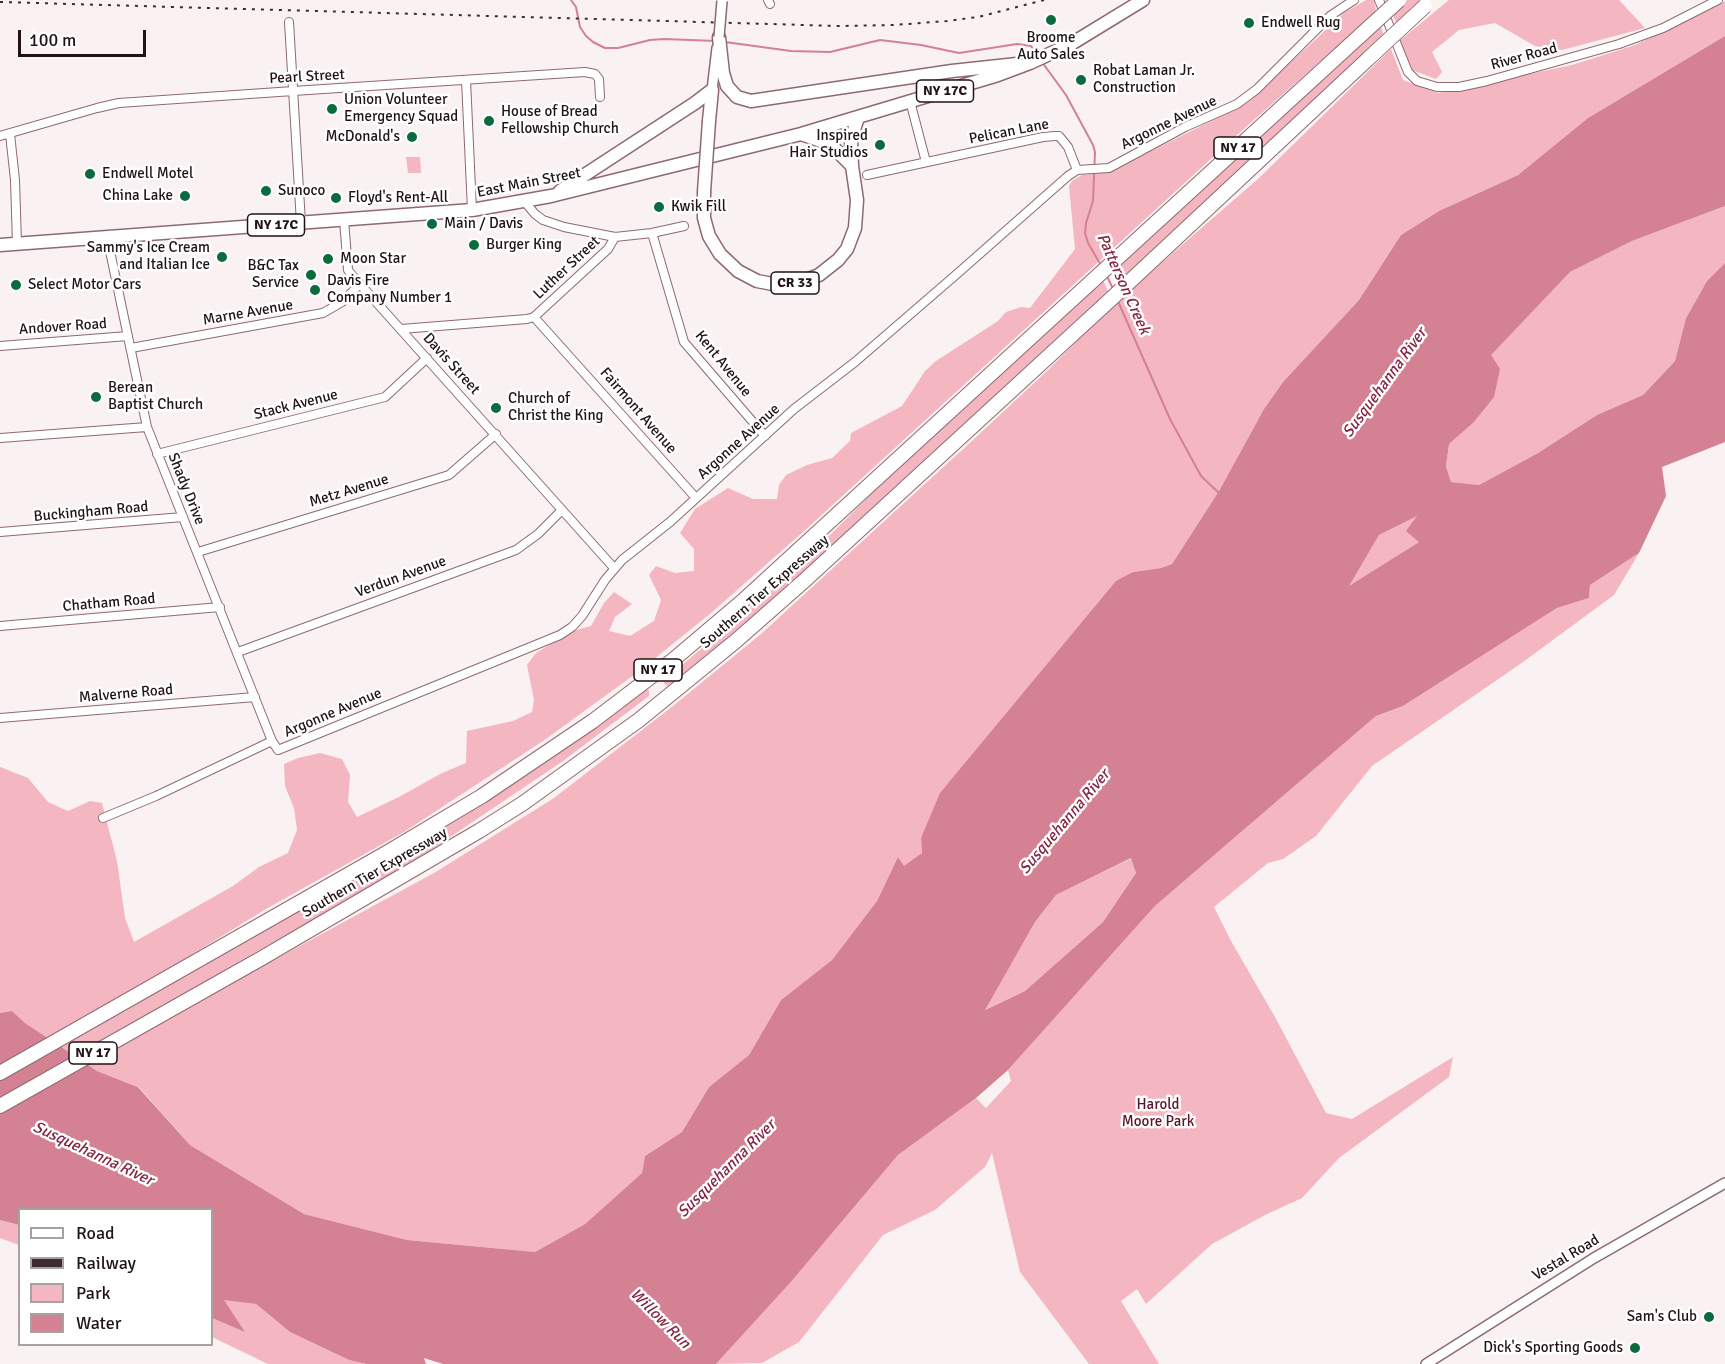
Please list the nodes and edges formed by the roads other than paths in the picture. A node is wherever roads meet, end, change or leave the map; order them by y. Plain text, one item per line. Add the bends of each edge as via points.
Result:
1 (1143, 0) edge
2 (1354, 0) edge
3 (1380, 0) edge
4 (1399, 0) edge
5 (1718, 0) edge
6 (722, 1) edge
7 (1428, 3) edge
8 (289, 22) dead end
9 (719, 37) joint
10 (1030, 63) junction
11 (718, 68) junction
12 (466, 80) junction
13 (712, 90) junction
14 (293, 91) junction
15 (600, 97) dead end
16 (910, 101) junction
17 (858, 117) junction
18 (10, 134) junction
19 (801, 134) junction
20 (0, 136) edge
21 (926, 162) junction
22 (852, 166) junction
23 (1077, 170) junction
24 (867, 175) dead end
25 (551, 196) junction
26 (524, 201) junction
27 (472, 210) junction
28 (344, 220) junction
29 (301, 223) junction
30 (684, 226) dead end
31 (652, 233) junction
32 (107, 237) junction
33 (615, 237) junction
34 (17, 244) junction
35 (0, 245) edge
36 (360, 284) junction
37 (534, 316) junction
38 (402, 329) junction
39 (128, 336) junction
40 (0, 345) edge
41 (130, 348) junction
42 (427, 358) junction
43 (147, 427) junction
44 (496, 434) junction
45 (765, 436) junction
46 (0, 438) edge
47 (157, 454) junction
48 (696, 498) junction
49 (562, 510) junction
50 (183, 517) junction
51 (0, 532) edge
52 (198, 552) junction
53 (614, 568) junction
54 (220, 608) junction
55 (0, 626) edge
56 (238, 652) junction
57 (255, 698) junction
58 (0, 718) edge
59 (272, 741) junction
60 (103, 818) dead end
61 (0, 1073) edge
62 (0, 1106) edge
63 (1725, 1182) edge
64 (1426, 1364) edge

1 - 10 main road, East Main Street / NY 17C via 1071,44
2 - 23 street, Argonne Avenue via 1330,16 1237,104 1109,168
3 - 5 street, River Road via 1407,72 1417,81 1437,87 1460,87 1496,79 1619,44 1663,28
4 - 61 highway, Southern Tier Expressway / NY 17, bridge via 745,599 673,660 593,721 482,796
6 - 9 street, bridge
7 - 62 highway, Southern Tier Expressway / NY 17, bridge via 737,640 639,720 479,831
8 - 14 street
9 - 11 main road
10 - 11 main road via 751,101 737,97
10 - 16 main road, East Main Street / NY 17C
11 - 13 street
12 - 14 street, Pearl Street
12 - 15 street, Pearl Street via 585,72 599,79
12 - 27 street
13 - 22 main road, CR 33, bridge via 704,218 714,245 738,271 758,281 789,284 819,275 838,261 854,232 857,211
13 - 25 main road
14 - 18 street, Pearl Street via 119,104
14 - 29 street
16 - 17 main road, East Main Street / NY 17C
16 - 21 street
17 - 19 main road, East Main Street / NY 17C
17 - 22 main road, CR 33 via 851,140
18 - 20 street, Pearl Street
18 - 34 street
19 - 22 main road via 830,144
19 - 25 main road, East Main Street / NY 17C
21 - 23 street, Pelican Lane via 1059,136
21 - 24 street, Pelican Lane
23 - 45 street, Argonne Avenue
25 - 26 main road, East Main Street / NY 17C
26 - 27 main road, East Main Street / NY 17C
26 - 33 street via 543,220
27 - 28 main road, East Main Street / NY 17C
28 - 29 main road, East Main Street / NY 17C
28 - 36 street, Davis Street via 348,270
29 - 32 main road, East Main Street / NY 17C
30 - 31 street
31 - 33 street
31 - 45 street, Kent Avenue via 684,342
32 - 34 main road, East Main Street / NY 17C
32 - 39 street, Shady Drive
33 - 37 street, Luther Street via 608,249
34 - 35 main road, East Main Street / NY 17C
36 - 38 street, Davis Street
36 - 41 street, Marne Avenue via 342,302 323,313
37 - 38 street
37 - 48 street, Fairmont Avenue
38 - 42 street, Davis Street
39 - 40 street, Andover Road
39 - 41 street, Shady Drive
41 - 43 street, Shady Drive
42 - 44 street, Davis Street
42 - 47 street, Stack Avenue via 385,397
43 - 46 street
43 - 47 street, Shady Drive
44 - 49 street, Davis Street
44 - 52 street, Metz Avenue via 449,474
45 - 48 street, Argonne Avenue
47 - 50 street, Shady Drive
48 - 53 street, Argonne Avenue
49 - 53 street, Davis Street
49 - 56 street, Verdun Avenue via 516,550
50 - 51 street, Buckingham Road
50 - 52 street, Shady Drive
52 - 54 street, Shady Drive
53 - 59 street, Argonne Avenue via 582,616 560,635 284,748 278,750
54 - 55 street, Chatham Road
54 - 56 street, Shady Drive
56 - 57 street, Shady Drive
57 - 58 street, Malverne Road
57 - 59 street, Shady Drive
59 - 60 street, Argonne Avenue
63 - 64 street, Vestal Road via 1594,1258

